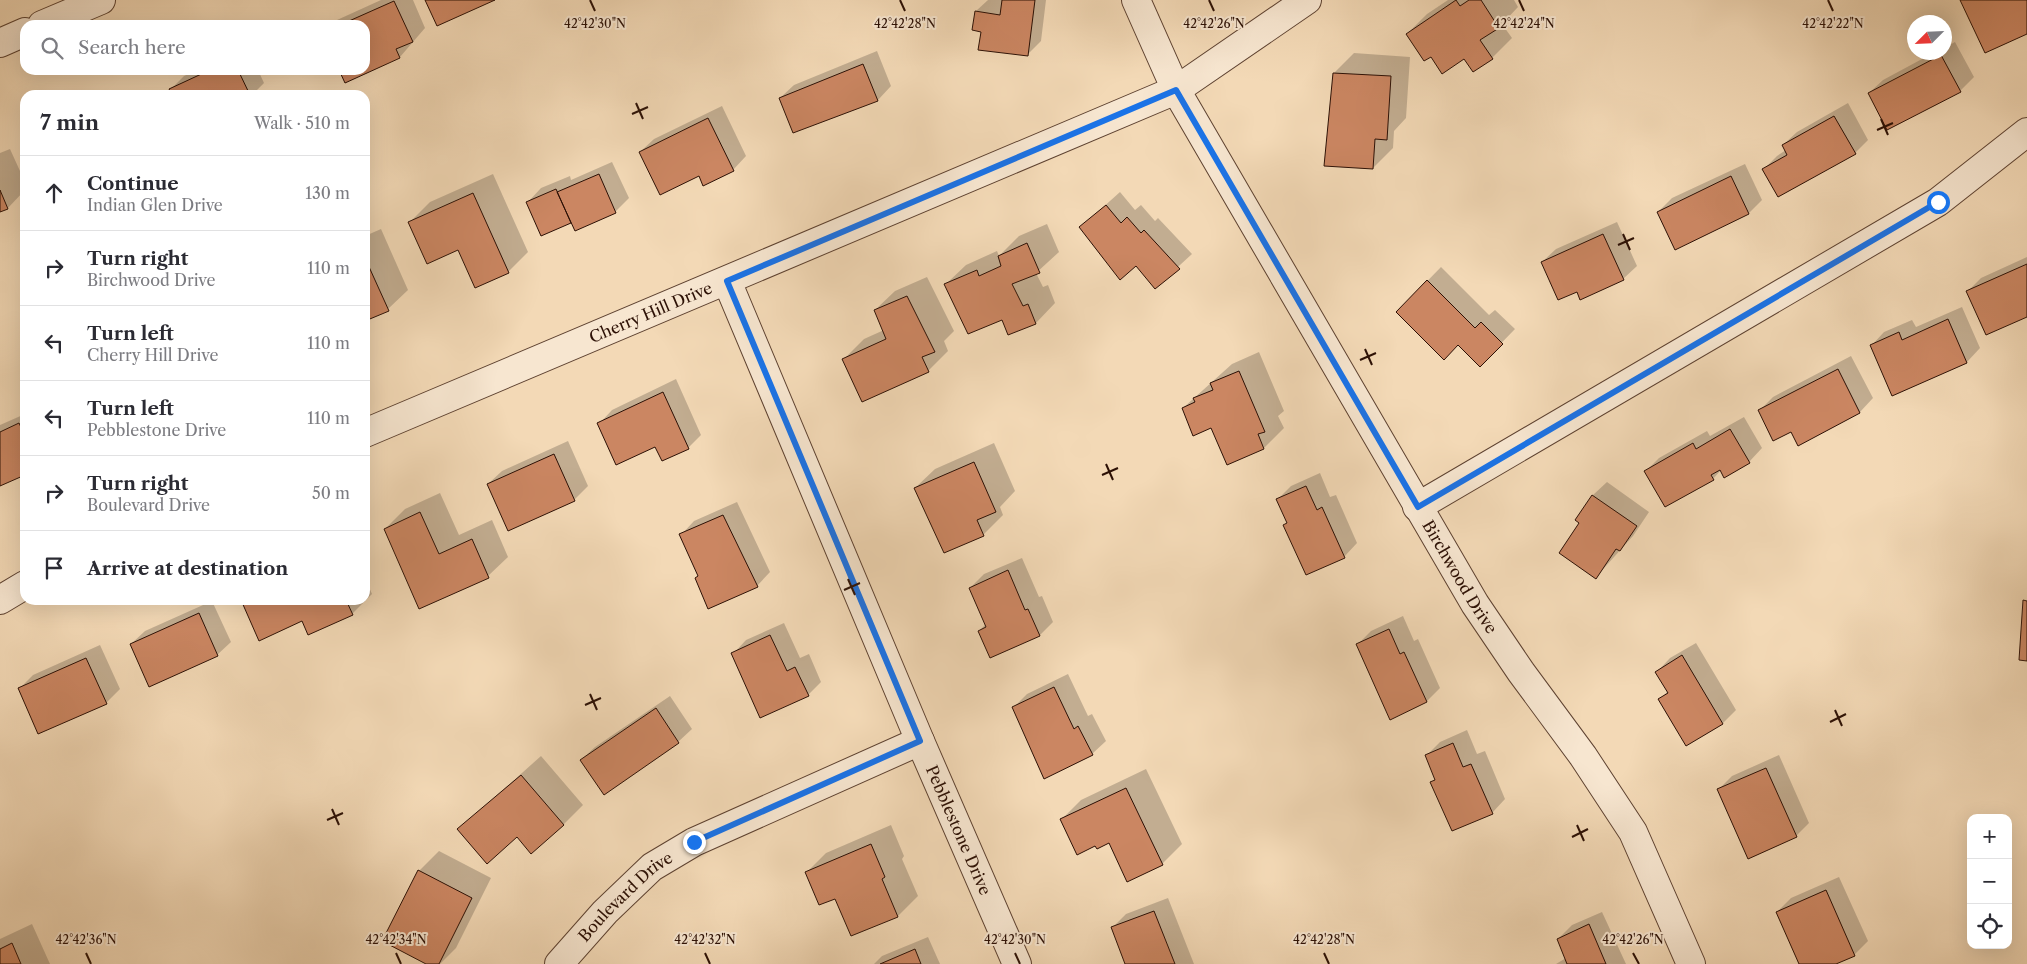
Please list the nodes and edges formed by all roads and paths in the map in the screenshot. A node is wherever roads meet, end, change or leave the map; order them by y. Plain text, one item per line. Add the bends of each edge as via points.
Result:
1 (101, 0) edge
2 (1136, 0) edge
3 (1307, 0) edge
4 (54, 20) edge
5 (20, 34) edge
6 (0, 43) edge
7 (1176, 90) junction
8 (2027, 132) edge
9 (727, 281) junction
10 (370, 430) edge
11 (1418, 507) junction
12 (20, 588) edge
13 (0, 600) edge
14 (920, 741) junction
15 (559, 964) edge
16 (1017, 964) edge
17 (1691, 964) edge

1 - 4 street
2 - 7 street, Birchwood Drive
3 - 7 street, Cherry Hill Drive
5 - 6 street
7 - 9 street, Cherry Hill Drive
7 - 11 street, Birchwood Drive
8 - 11 street via 1938,202
9 - 10 street, Cherry Hill Drive
9 - 14 street, Pebblestone Drive
11 - 17 street, Birchwood Drive via 1475,604 1633,832
12 - 13 street
14 - 15 street, Boulevard Drive via 694,842 652,867 605,912
14 - 16 street, Pebblestone Drive

